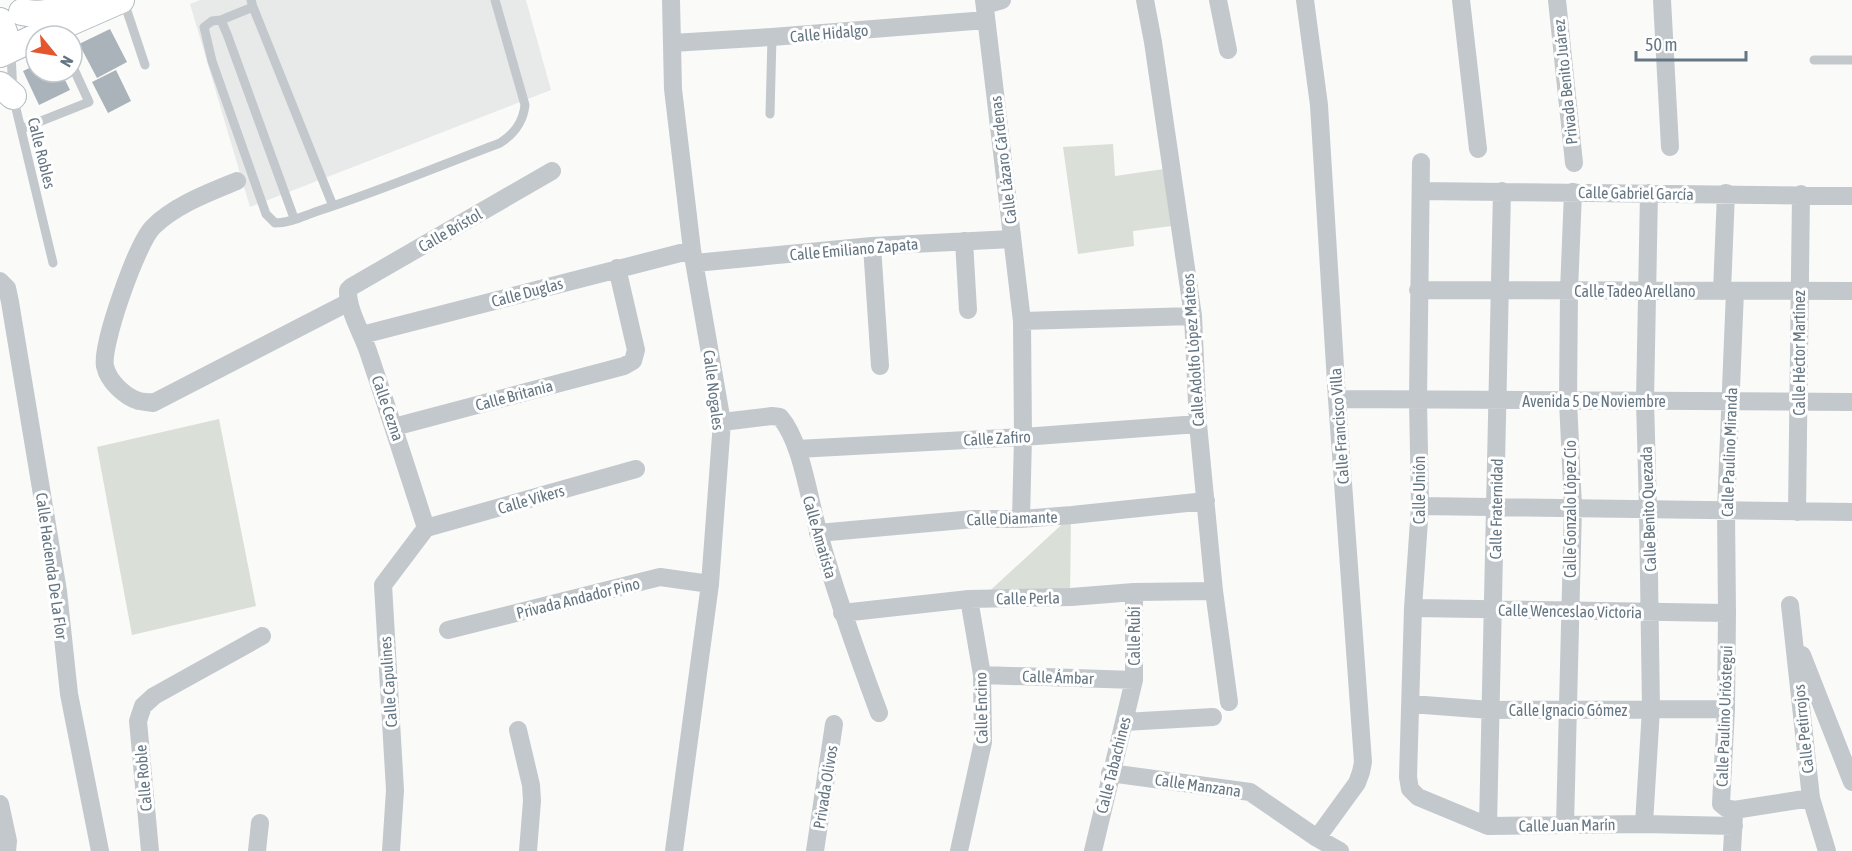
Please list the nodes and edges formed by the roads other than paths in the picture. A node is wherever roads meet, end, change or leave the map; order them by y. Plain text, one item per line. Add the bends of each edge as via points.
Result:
1 (122, 0) edge
2 (495, 0) edge
3 (670, 0) edge
4 (1145, 0) edge
5 (1218, 0) edge
6 (1305, 0) edge
7 (1461, 0) edge
8 (1557, 0) edge
9 (1662, 0) edge
10 (252, 4) edge
11 (989, 6) edge
12 (14, 11) edge
13 (221, 20) junction
14 (38, 24) edge
15 (46, 24) edge
16 (57, 24) edge
17 (772, 37) junction
18 (672, 43) junction
19 (1228, 50) dead end
20 (1814, 60) dead end
21 (1852, 60) edge
22 (24, 63) edge
23 (145, 65) dead end
24 (81, 84) edge
25 (6, 91) edge
26 (770, 114) dead end
27 (21, 129) junction
28 (1670, 147) dead end
29 (1478, 149) dead end
30 (1421, 162) dead end
31 (1574, 163) dead end
32 (552, 171) dead end
33 (237, 180) dead end
34 (1421, 191) junction
35 (1502, 191) junction
36 (1573, 192) junction
37 (1649, 193) junction
38 (1726, 193) junction
39 (1801, 194) junction
40 (1852, 196) edge
41 (333, 206) junction
42 (294, 218) junction
43 (1012, 239) junction
44 (964, 241) junction
45 (872, 246) junction
46 (694, 256) junction
47 (53, 263) dead end
48 (617, 268) junction
49 (2, 282) edge
50 (1418, 290) junction
51 (1500, 291) junction
52 (1569, 291) junction
53 (1647, 291) junction
54 (1728, 291) junction
55 (1799, 291) junction
56 (1852, 291) edge
57 (349, 296) junction
58 (968, 310) dead end
59 (1193, 316) junction
60 (1022, 321) junction
61 (362, 335) junction
62 (880, 366) dead end
63 (1337, 399) junction
64 (1418, 400) junction
65 (1497, 400) junction
66 (1568, 400) junction
67 (1645, 401) junction
68 (1731, 401) junction
69 (1799, 401) junction
70 (1852, 402) edge
71 (722, 422) junction
72 (1198, 424) junction
73 (394, 427) junction
74 (1023, 437) junction
75 (797, 449) junction
76 (636, 469) dead end
77 (1206, 501) junction
78 (1420, 506) junction
79 (1573, 507) junction
80 (1496, 508) junction
81 (1648, 509) junction
82 (1726, 510) junction
83 (1797, 512) junction
84 (1852, 512) edge
85 (1021, 519) junction
86 (426, 528) junction
87 (818, 533) junction
88 (710, 584) junction
89 (1214, 591) junction
90 (1134, 592) junction
91 (969, 599) junction
92 (1790, 606) dead end
93 (1413, 608) junction
94 (1494, 610) junction
95 (1569, 611) junction
96 (842, 613) junction
97 (1650, 613) junction
98 (1727, 613) junction
99 (448, 630) dead end
100 (1793, 632) junction
101 (262, 636) dead end
102 (982, 675) junction
103 (1134, 680) junction
104 (1229, 702) dead end
105 (1411, 704) junction
106 (1651, 709) junction
107 (1726, 709) junction
108 (1490, 710) junction
109 (1567, 711) junction
110 (879, 713) dead end
111 (1213, 717) dead end
112 (1124, 722) junction
113 (834, 724) dead end
114 (518, 730) dead end
115 (1110, 773) junction
116 (1852, 782) edge
117 (1410, 789) joint
118 (1811, 798) junction
119 (0, 804) edge
120 (1734, 818) junction
121 (260, 823) dead end
122 (1644, 824) junction
123 (1565, 825) junction
124 (1488, 826) junction
125 (1317, 838) junction
126 (7, 851) edge
127 (100, 851) edge
128 (150, 851) edge
129 (257, 851) edge
130 (391, 851) edge
131 (528, 851) edge
132 (674, 851) edge
133 (815, 851) edge
134 (959, 851) edge
135 (1093, 851) edge
136 (1341, 851) edge
137 (1732, 851) edge
138 (1827, 851) edge

1 - 16 street
1 - 23 lane
2 - 41 lane via 525,105 518,128 500,143
3 - 18 street, Calle Nogales
4 - 59 street, Calle Adolfo López Mateos
5 - 19 street
6 - 63 street, Calle Francisco Villa via 1319,105
7 - 29 street
8 - 31 street, Privada Benito Juárez
9 - 28 street
10 - 13 lane
10 - 41 lane
11 - 17 street, Calle Hidalgo
11 - 43 street, Calle Lázaro Cárdenas
12 - 14 street
12 - 15 street via 45,15
13 - 42 lane
13 - 42 lane via 204,27 212,61 266,214 275,223 288,223
17 - 18 street, Calle Hidalgo
17 - 26 lane
18 - 46 street, Calle Nogales via 673,89
20 - 21 lane
22 - 25 lane, Calle Robles
24 - 27 lane via 89,102
25 - 27 lane, Calle Robles
27 - 47 lane, Calle Robles
30 - 34 street, Calle Unión
32 - 57 street, Calle Brístol via 351,286
33 - 57 street, Calle Brístol via 165,216 150,229 131,265 106,348 105,366 113,382 139,401 153,402
34 - 35 street, Calle Gabriel García
34 - 50 street, Calle Unión
35 - 36 street, Calle Gabriel García
35 - 51 street, Calle Fraternidad
36 - 37 street, Calle Gabriel García
36 - 52 street, Calle Gonzalo López Cío
37 - 38 street, Calle Gabriel García
37 - 53 street, Calle Benito Quezada
38 - 39 street, Calle Gabriel García
38 - 54 street, Calle Paulino Miranda
39 - 40 street, Calle Gabriel García
39 - 55 street, Calle Héctor Martínez
41 - 42 lane
43 - 44 street, Calle Emiliano Zapata
43 - 60 street, Calle Lázaro Cárdenas
44 - 45 street, Calle Emiliano Zapata
44 - 58 street
45 - 46 street, Calle Emiliano Zapata
45 - 62 street
46 - 48 street, Calle Duglas
46 - 71 street, Calle Nogales
48 - 61 street, Calle Duglas
48 - 73 street, Calle Britania via 636,350 633,361
49 - 127 street, Calle Hacienda De La Flor via 9,295 58,591 69,694
50 - 51 street, Calle Tadeo Arellano
50 - 64 street, Calle Unión
51 - 52 street, Calle Tadeo Arellano
51 - 65 street, Calle Fraternidad
52 - 53 street, Calle Tadeo Arellano
52 - 66 street, Calle Gonzalo López Cío
53 - 54 street, Calle Tadeo Arellano
53 - 67 street, Calle Benito Quezada
54 - 55 street, Calle Tadeo Arellano
54 - 68 street, Calle Paulino Miranda
55 - 56 street, Calle Tadeo Arellano
55 - 69 street, Calle Héctor Martínez
57 - 61 street, Calle Cezna
59 - 60 street
59 - 72 street, Calle Adolfo López Mateos
60 - 74 street, Calle Lázaro Cárdenas
61 - 73 street, Calle Cezna
63 - 64 street, Avenida 5 De Noviembre
63 - 125 street, Calle Francisco Villa via 1363,762 1357,783
64 - 65 street, Avenida 5 De Noviembre
64 - 78 street, Calle Unión
65 - 66 street, Avenida 5 De Noviembre
65 - 80 street, Calle Fraternidad
66 - 67 street, Avenida 5 De Noviembre
66 - 79 street, Calle Gonzalo López Cío
67 - 68 street, Avenida 5 De Noviembre
67 - 81 street, Calle Benito Quezada
68 - 69 street, Avenida 5 De Noviembre
68 - 82 street, Calle Paulino Miranda
69 - 70 street, Avenida 5 De Noviembre
69 - 83 street, Calle Héctor Martínez
71 - 75 street, Calle Amatista via 780,417
71 - 88 street, Calle Nogales
72 - 74 street, Calle Zafiro
72 - 77 street, Calle Adolfo López Mateos
73 - 86 street, Calle Cezna
74 - 75 street, Calle Zafiro
74 - 85 street, Calle Lázaro Cárdenas
75 - 87 street, Calle Amatista
76 - 86 street, Calle Vikers
77 - 85 street, Calle Diamante
77 - 89 street, Calle Adolfo López Mateos
78 - 80 street
78 - 93 street, Calle Unión
79 - 80 street
79 - 81 street
79 - 95 street, Calle Gonzalo López Cío
80 - 94 street, Calle Fraternidad
81 - 82 street
81 - 97 street, Calle Benito Quezada
82 - 83 street
82 - 98 street, Calle Paulino Miranda
83 - 84 street
85 - 87 street, Calle Diamante via 974,519
86 - 130 street, Calle Capulines via 383,585 394,790
87 - 96 street, Calle Amatista
88 - 99 street, Privada Andador Pino via 660,577
88 - 132 street, Calle Nogales
89 - 90 street, Calle Perla
89 - 104 street, Calle Adolfo López Mateos
90 - 91 street, Calle Perla
90 - 103 street, Calle Rubí
91 - 96 street, Calle Perla
91 - 102 street, Calle Encino
92 - 100 street, Calle Petirrojos
93 - 94 street, Calle Wenceslao Victoria
93 - 105 street, Calle Unión
94 - 95 street, Calle Wenceslao Victoria
94 - 108 street, Calle Fraternidad
95 - 97 street, Calle Wenceslao Victoria
95 - 109 street, Calle Gonzalo López Cío
96 - 110 street, Calle Amatista
97 - 98 street, Calle Wenceslao Victoria
97 - 106 street, Calle Benito Quezada
98 - 107 street, Calle Paulino Urióstegui
100 - 116 street
100 - 118 street, Calle Petirrojos
101 - 128 street, Calle Roble via 142,706 138,721
102 - 103 street, Calle Ámbar
102 - 134 street, Calle Encino via 983,742
103 - 112 street, Calle Tabachines
105 - 108 street, Calle Ignacio Gómez
105 - 117 street, Calle Unión
106 - 107 street, Calle Ignacio Gómez
106 - 109 street, Calle Ignacio Gómez
106 - 122 street, Calle Benito Quezada
107 - 120 street, Calle Paulino Urióstegui via 1720,798
108 - 109 street, Calle Ignacio Gómez
108 - 124 street, Calle Fraternidad
109 - 123 street, Calle Gonzalo López Cío
111 - 112 street
112 - 115 street, Calle Tabachines
113 - 133 street, Privada Olivos
114 - 131 street via 531,785
115 - 125 street, Calle Manzana via 1250,792
115 - 135 street, Calle Tabachines
117 - 124 street, Calle Juan Marín via 1418,797
118 - 120 street, Calle Juan Marín
118 - 138 street, Calle Petirrojos
119 - 126 street
120 - 122 street, Calle Juan Marín
120 - 137 street
121 - 129 street
122 - 123 street, Calle Juan Marín
123 - 124 street, Calle Juan Marín
125 - 136 street, Calle Manzana

